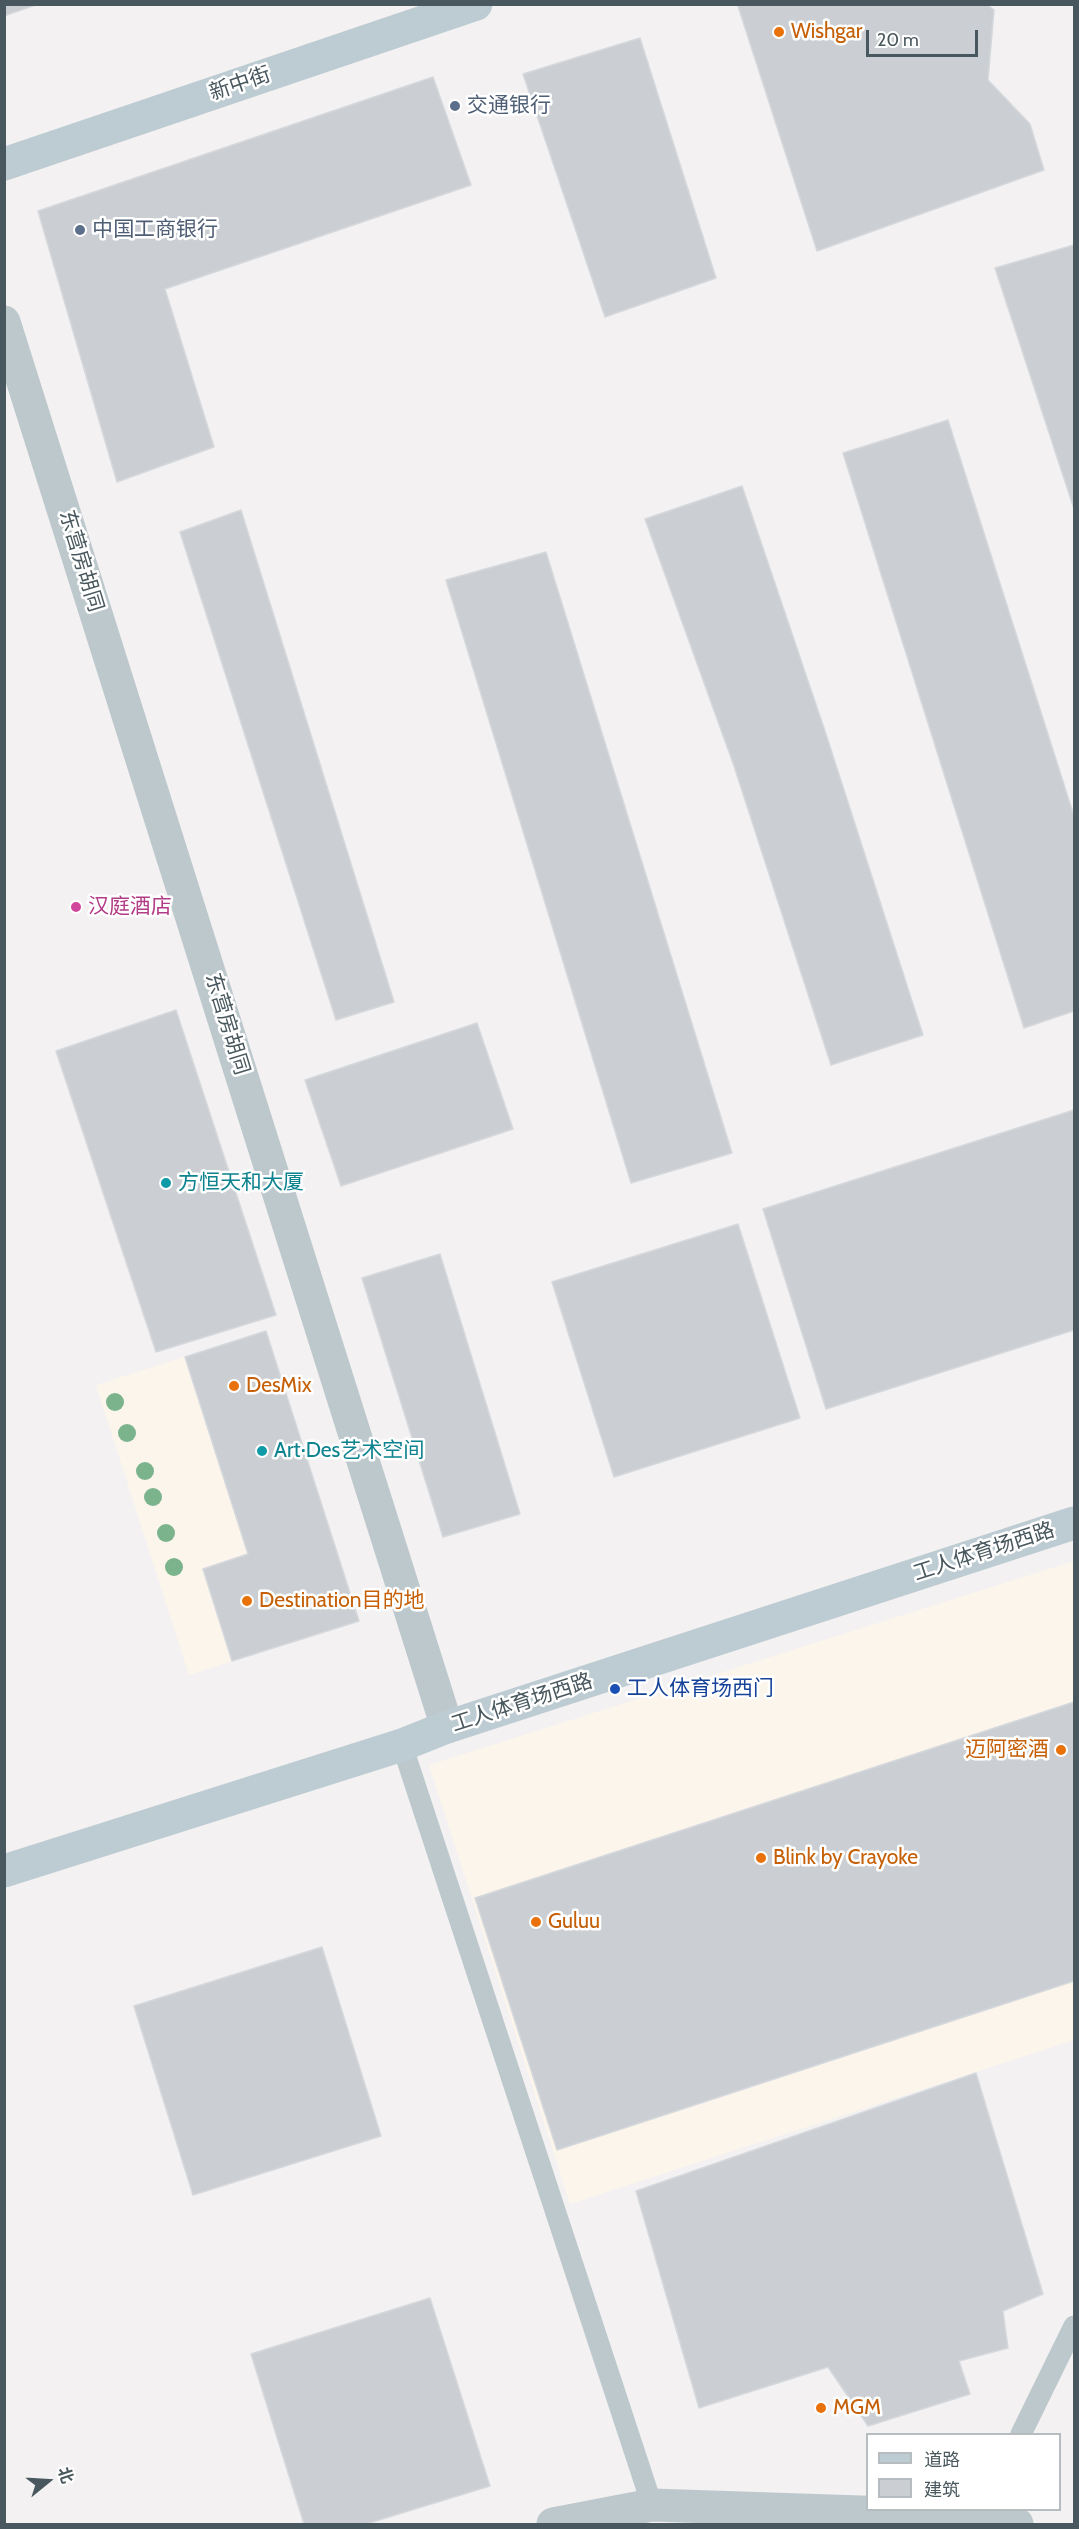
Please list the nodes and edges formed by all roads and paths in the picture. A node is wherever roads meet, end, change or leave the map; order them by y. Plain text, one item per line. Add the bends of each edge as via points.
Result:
1 (476, 4) edge
2 (4, 164) edge
3 (4, 322) edge
4 (1074, 1523) edge
5 (447, 1727) junction
6 (402, 1745) junction
7 (4, 1871) edge
8 (1074, 2325) edge
9 (1021, 2433) edge
10 (652, 2505) junction
11 (980, 2517) edge
12 (553, 2524) edge
13 (1017, 2524) edge

1 - 2 street, 新中街
3 - 5 street, 东营房胡同
4 - 5 street, 工人体育场西路
5 - 6 street, 工人体育场西路
6 - 7 street, 工人体育场西路
6 - 10 lane
8 - 9 lane
10 - 11 street
10 - 12 street
11 - 13 street

